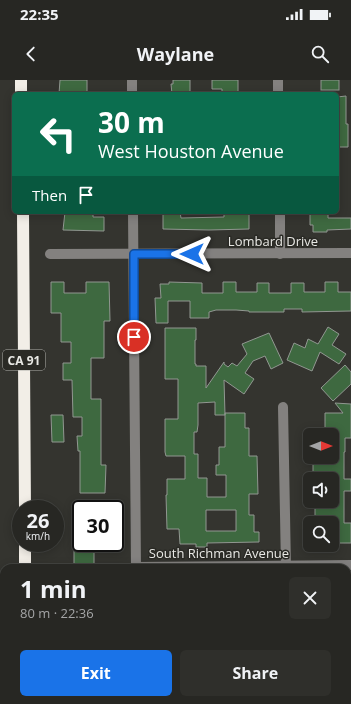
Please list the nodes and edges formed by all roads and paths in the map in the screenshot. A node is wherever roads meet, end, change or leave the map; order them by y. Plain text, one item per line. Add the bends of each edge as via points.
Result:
1 (21, 80) edge
2 (132, 80) edge
3 (278, 80) edge
4 (21, 92) edge
5 (132, 92) edge
6 (278, 92) edge
7 (23, 214) edge
8 (133, 214) edge
9 (280, 214) edge
10 (351, 253) edge
11 (50, 254) dead end
12 (134, 254) junction
13 (280, 254) junction
14 (284, 407) dead end
15 (25, 500) edge
16 (25, 552) edge
17 (25, 564) edge
18 (136, 564) edge
19 (286, 564) edge

1 - 4 highway
2 - 5 street
3 - 6 street
7 - 15 highway, CA 91
8 - 12 street
9 - 13 street
10 - 13 street, Lombard Drive
11 - 12 street, Lombard Drive
12 - 13 street, Lombard Drive
12 - 18 street
14 - 19 street
16 - 17 highway

